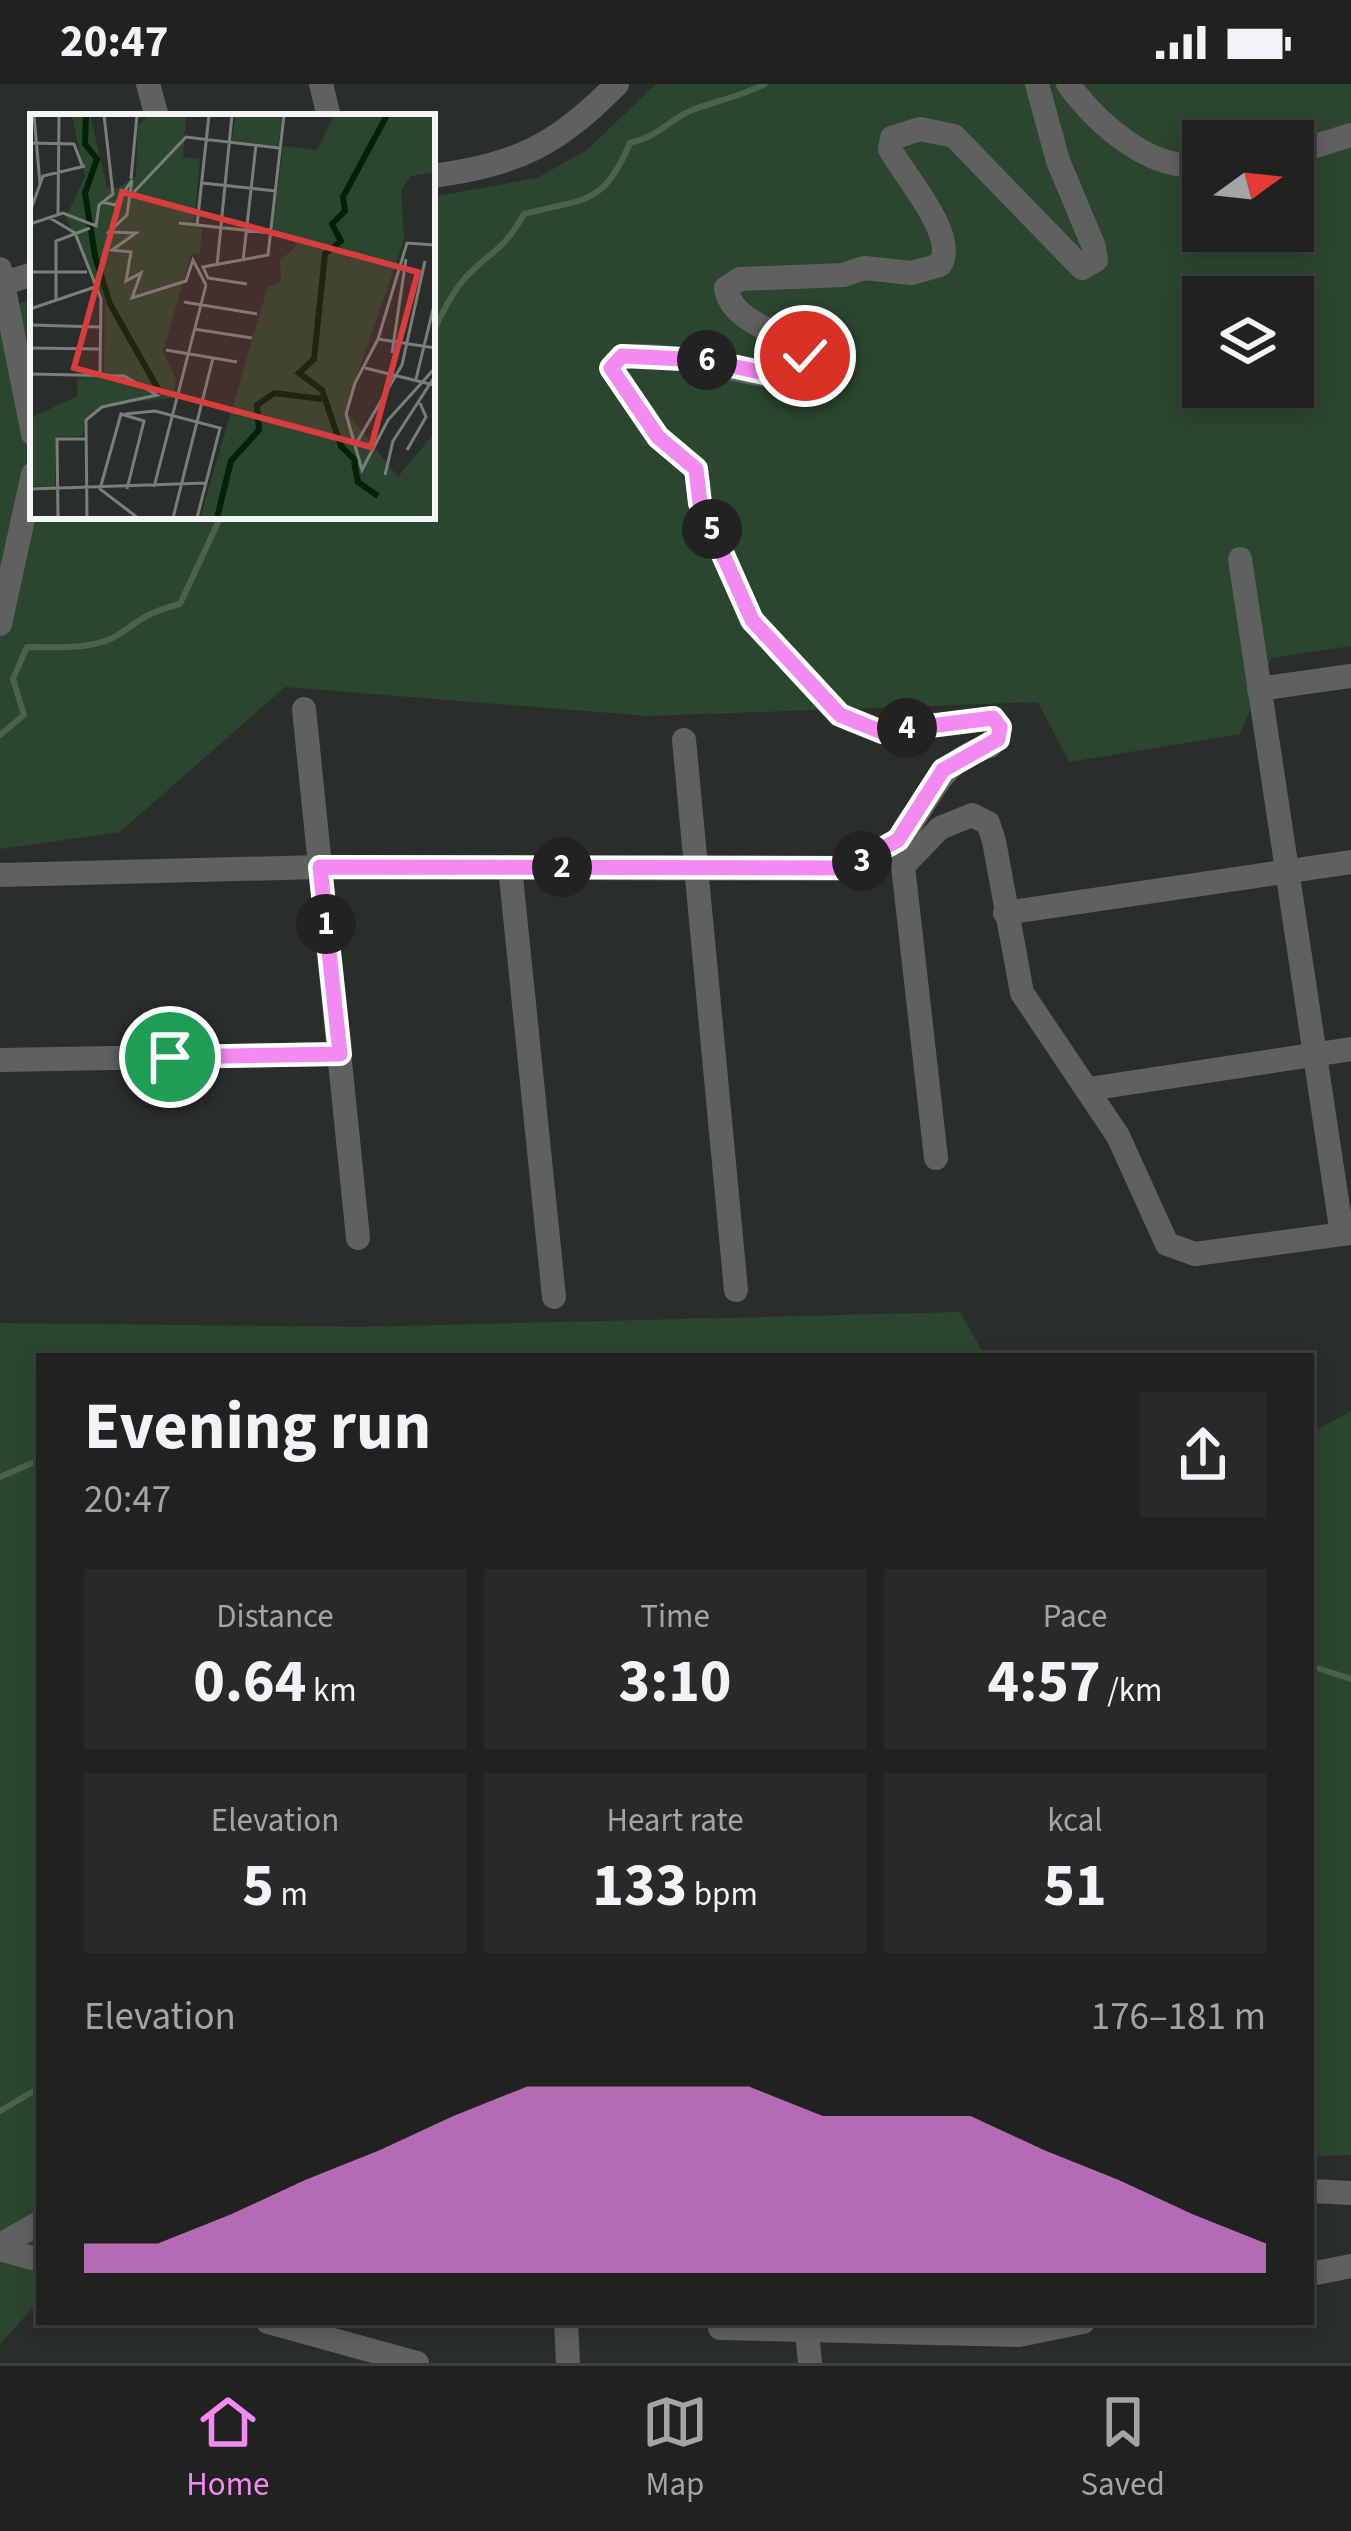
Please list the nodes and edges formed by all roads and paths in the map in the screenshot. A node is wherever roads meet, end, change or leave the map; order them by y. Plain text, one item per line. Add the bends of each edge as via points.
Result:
1 (148, 84) edge
2 (321, 84) edge
3 (617, 84) edge
4 (1036, 84) edge
5 (1068, 84) edge
6 (156, 114) edge
7 (328, 114) edge
8 (1350, 143) edge
9 (1314, 149) edge
10 (1182, 163) edge
11 (435, 176) edge
12 (3, 276) edge
13 (30, 418) edge
14 (30, 488) edge
15 (1240, 559) dead end
16 (0, 624) edge
17 (1351, 676) edge
18 (1259, 689) junction
19 (304, 709) dead end
20 (684, 740) dead end
21 (1351, 862) edge
22 (902, 866) junction
23 (320, 867) junction
24 (510, 867) junction
25 (693, 867) junction
26 (847, 868) junction
27 (1288, 873) junction
28 (0, 875) edge
29 (1004, 913) junction
30 (1351, 1049) edge
31 (340, 1054) junction
32 (1315, 1054) junction
33 (0, 1060) edge
34 (1089, 1089) junction
35 (936, 1158) dead end
36 (1347, 1233) edge
37 (358, 1238) dead end
38 (736, 1290) dead end
39 (554, 1297) dead end
40 (1314, 2191) edge
41 (1351, 2193) edge
42 (36, 2226) edge
43 (0, 2247) edge
44 (36, 2259) edge
45 (1351, 2266) edge
46 (1314, 2273) edge
47 (279, 2325) edge
48 (566, 2325) edge
49 (1069, 2325) edge
50 (806, 2326) edge
51 (720, 2328) dead end
52 (418, 2363) edge
53 (568, 2363) edge
54 (810, 2363) edge

1 - 6 street
2 - 7 street
3 - 11 street via 550,145
4 - 26 street via 1094,247 1090,266 1082,268 954,136 920,129 892,138 890,148 937,227 945,247 940,266 740,279 726,288 739,312 805,356 811,375 802,381 641,356 622,356 611,368 658,437 696,469 700,503 752,620 840,715 882,732 964,718 993,718 1000,727 990,746 943,770 898,840
5 - 10 street via 1090,113 1140,150
8 - 9 street
12 - 13 street
14 - 16 street
15 - 18 street
17 - 18 street
18 - 27 street
19 - 23 street
20 - 25 street
21 - 27 street
22 - 26 street
22 - 29 street via 940,828 972,815 988,824
22 - 35 street
23 - 24 street
23 - 28 street
23 - 31 street
24 - 25 street
24 - 39 street
25 - 26 street
25 - 38 street
27 - 29 street
27 - 32 street
29 - 34 street via 1022,993
30 - 32 street
31 - 33 street
31 - 37 street
32 - 34 street
32 - 36 street
34 - 36 street via 1167,1244 1195,1254
40 - 41 street
42 - 43 street
43 - 44 street
45 - 46 street
47 - 52 street
48 - 53 street
49 - 50 street via 1019,2336
50 - 51 street
50 - 54 street

